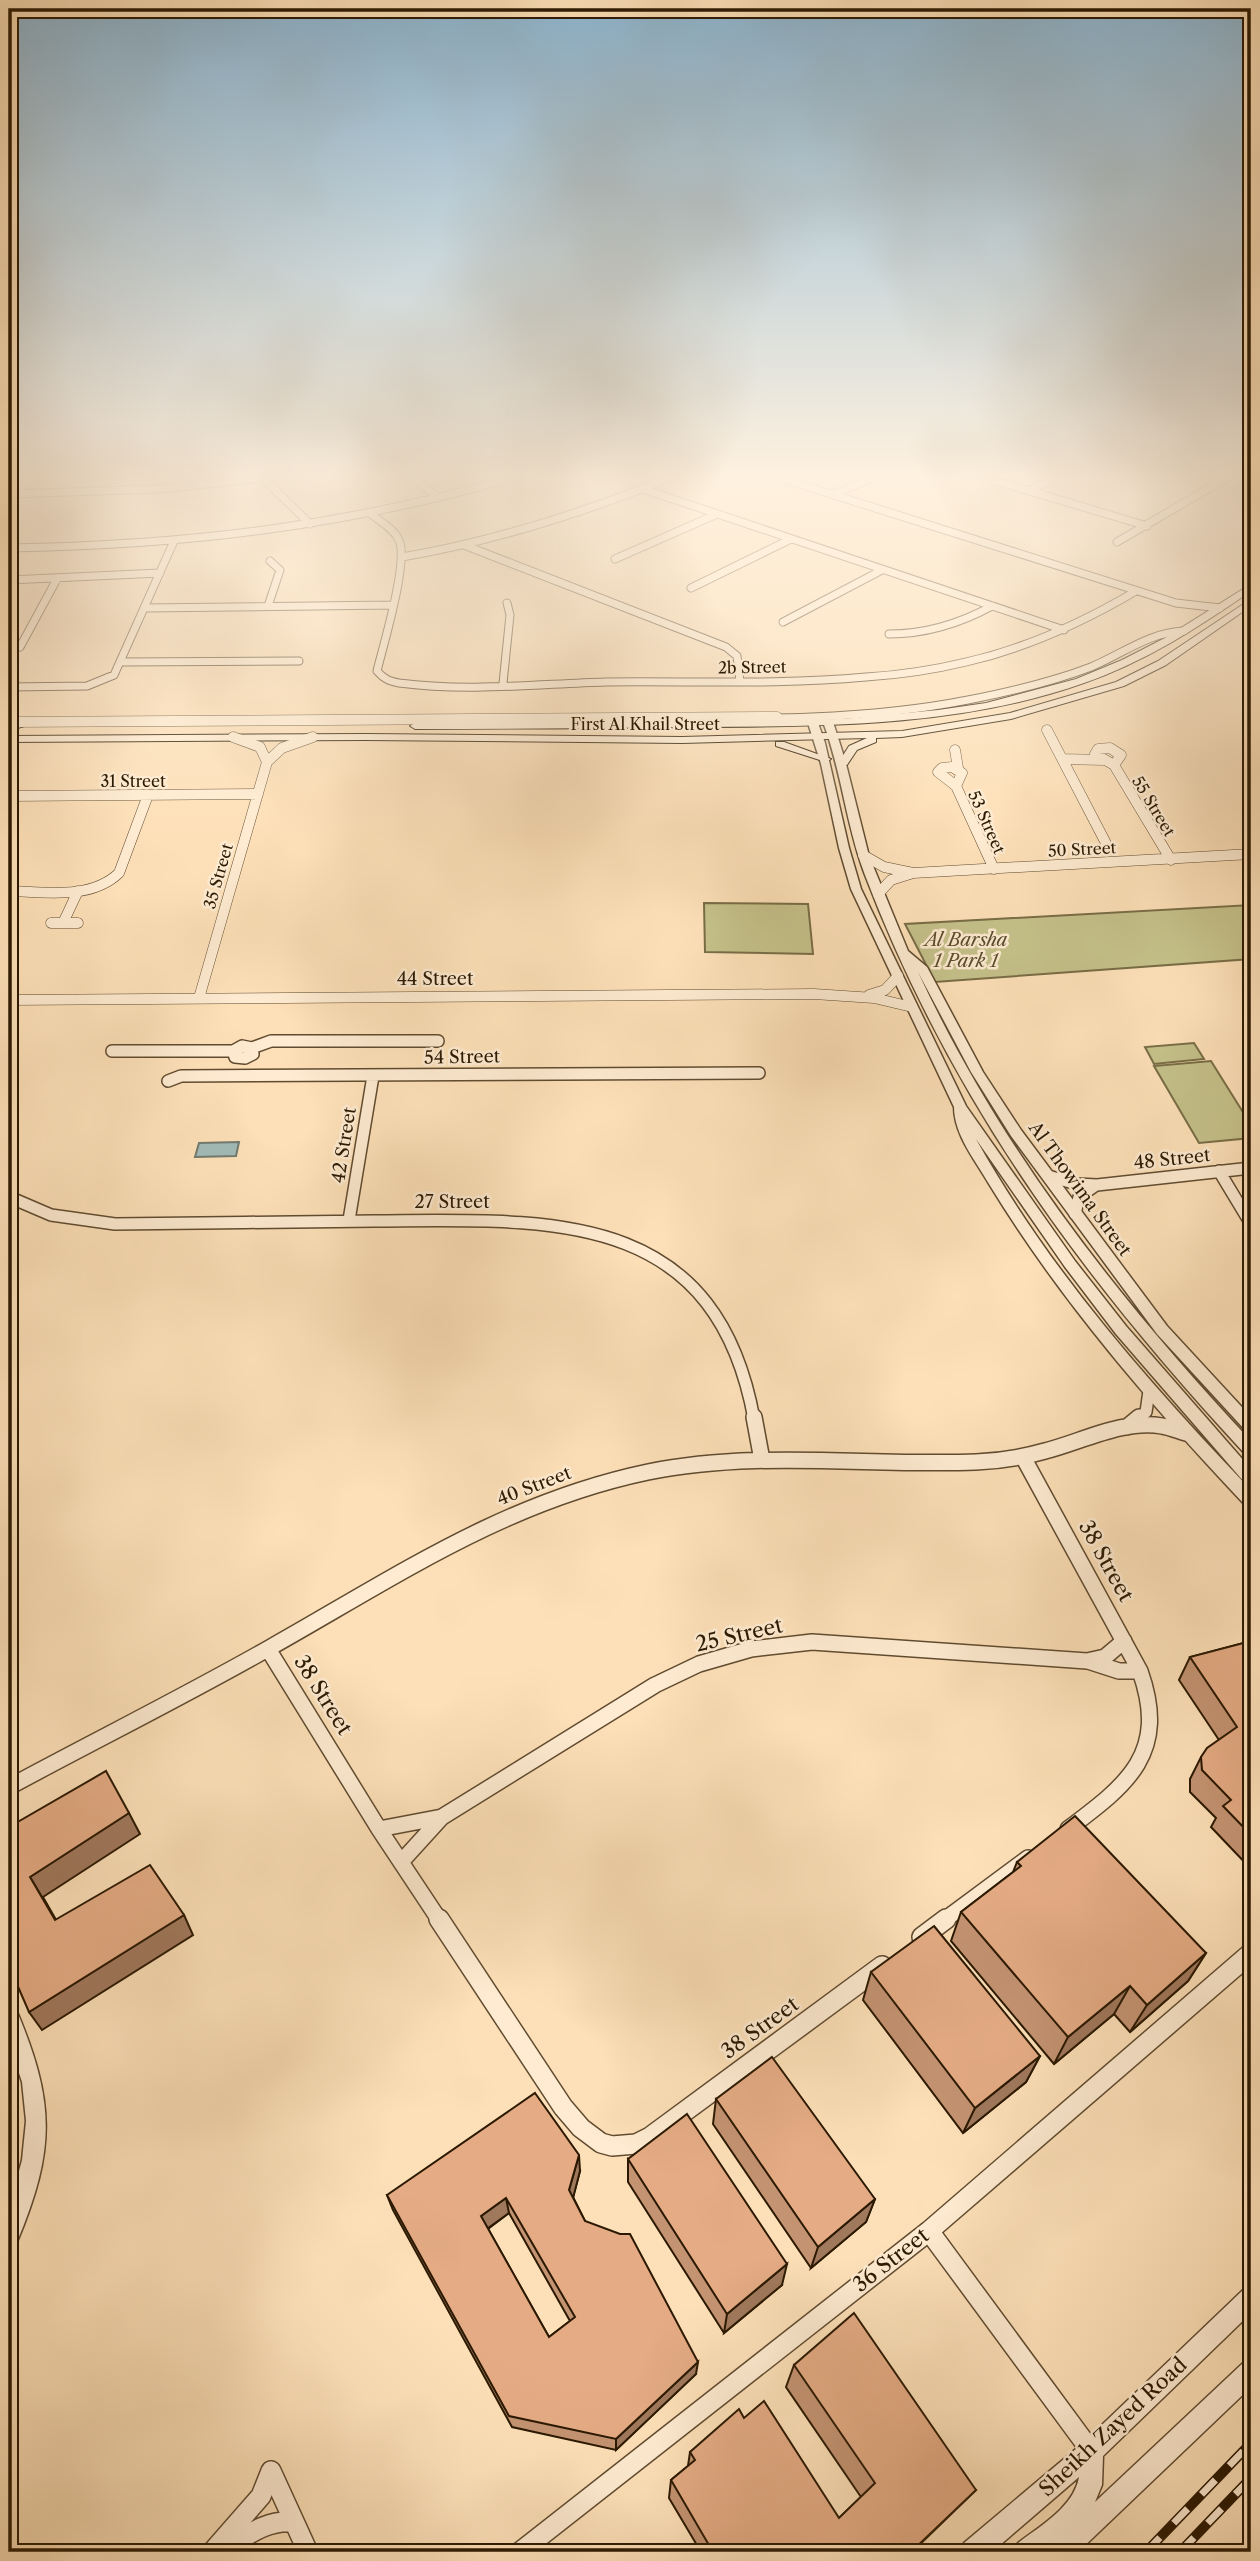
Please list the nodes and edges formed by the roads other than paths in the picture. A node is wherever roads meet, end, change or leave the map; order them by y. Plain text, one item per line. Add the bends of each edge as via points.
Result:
1 (48, 596) edge
2 (150, 596) edge
3 (271, 596) edge
4 (393, 596) edge
5 (594, 596) edge
6 (832, 596) edge
7 (961, 596) edge
8 (1128, 596) edge
9 (1151, 596) edge
10 (1238, 596) edge
11 (1251, 602) edge
12 (508, 603) dead end
13 (1176, 603) junction
14 (391, 605) junction
15 (268, 606) junction
16 (992, 606) junction
17 (145, 607) junction
18 (1220, 608) junction
19 (783, 622) dead end
20 (1197, 623) junction
21 (1064, 630) junction
22 (1184, 631) junction
23 (889, 634) dead end
24 (20, 647) dead end
25 (299, 661) dead end
26 (122, 662) junction
27 (104, 681) joint
28 (740, 682) junction
29 (503, 683) junction
30 (9, 687) edge
31 (602, 718) junction
32 (9, 722) edge
33 (26, 722) junction
34 (619, 725) junction
35 (9, 729) edge
36 (816, 730) junction
37 (1047, 730) dead end
38 (832, 731) junction
39 (902, 734) junction
40 (233, 737) junction
41 (317, 737) junction
42 (9, 739) edge
43 (682, 740) junction
44 (715, 740) junction
45 (955, 750) dead end
46 (1095, 752) junction
47 (1060, 756) junction
48 (826, 758) junction
49 (1104, 760) junction
50 (267, 762) junction
51 (843, 763) junction
52 (1114, 765) junction
53 (958, 768) junction
54 (956, 786) junction
55 (258, 794) junction
56 (148, 795) junction
57 (9, 796) edge
58 (1109, 849) dead end
59 (1251, 854) edge
60 (863, 855) junction
61 (1171, 860) junction
62 (993, 869) junction
63 (913, 873) junction
64 (9, 891) edge
65 (78, 891) junction
66 (878, 894) junction
67 (51, 923) dead end
68 (63, 923) junction
69 (78, 923) dead end
70 (905, 954) junction
71 (898, 976) junction
72 (862, 997) junction
73 (199, 998) junction
74 (9, 1000) edge
75 (912, 1007) junction
76 (438, 1041) dead end
77 (252, 1048) joint
78 (111, 1051) dead end
79 (239, 1056) junction
80 (759, 1073) dead end
81 (236, 1076) junction
82 (373, 1076) junction
83 (168, 1081) dead end
84 (960, 1107) junction
85 (1251, 1168) edge
86 (1219, 1171) junction
87 (1048, 1176) junction
88 (1097, 1185) junction
89 (9, 1197) edge
90 (1075, 1214) junction
91 (349, 1220) junction
92 (1251, 1224) edge
93 (1149, 1391) junction
94 (1127, 1427) junction
95 (1251, 1427) edge
96 (1186, 1433) junction
97 (1251, 1451) edge
98 (1023, 1457) junction
99 (762, 1460) junction
100 (1251, 1479) edge
101 (1251, 1500) edge
102 (1124, 1641) junction
103 (268, 1649) junction
104 (1087, 1661) junction
105 (1140, 1671) junction
106 (11, 1788) edge
107 (442, 1817) junction
108 (379, 1829) junction
109 (402, 1861) junction
110 (1251, 1953) edge
111 (9, 2016) edge
112 (929, 2231) junction
113 (9, 2234) edge
114 (1251, 2298) edge
115 (1251, 2371) edge
116 (1091, 2451) junction
117 (294, 2522) junction
118 (212, 2552) edge
119 (220, 2552) edge
120 (308, 2552) edge
121 (520, 2552) edge
122 (973, 2552) edge
123 (1027, 2552) edge
124 (1060, 2552) edge

1 - 24 street
2 - 17 street
3 - 15 street
4 - 14 street
5 - 28 street via 726,647 737,656
6 - 19 street
7 - 16 street
8 - 21 street, 2b Street
9 - 13 street
10 - 18 main road
11 - 39 main road, First Al Khail Street via 1162,663 1120,684 1011,716
12 - 29 street
13 - 18 street
13 - 20 street via 1194,614
14 - 15 street
14 - 29 street, 2b Street via 377,671 381,678 394,683
15 - 17 street
16 - 21 street
16 - 23 street via 948,626
17 - 26 street
18 - 20 main road
20 - 22 main road
21 - 28 street, 2b Street via 994,655 929,669
22 - 31 street via 1166,632 1074,673 928,706 779,717
22 - 38 main road via 1082,680 1021,698 921,722
25 - 26 street
26 - 27 street
27 - 30 street via 81,686
28 - 29 street, 2b Street
31 - 33 street
31 - 34 main road
32 - 33 street
33 - 35 main road
34 - 35 main road, First Al Khail Street
34 - 36 main road, First Al Khail Street
36 - 38 main road, First Al Khail Street
36 - 38 main road, First Al Khail Street
36 - 43 main road
36 - 44 main road, First Al Khail Street
36 - 48 street
37 - 47 street
38 - 39 main road, First Al Khail Street
38 - 51 street, Al Thowima Street
39 - 51 main road via 860,745
40 - 41 main road, First Al Khail Street
40 - 42 main road, First Al Khail Street
40 - 50 street via 259,746
41 - 43 main road, First Al Khail Street
41 - 50 street via 286,745
43 - 44 main road, First Al Khail Street
44 - 48 main road via 783,744
45 - 53 street
46 - 47 street
46 - 49 street
46 - 52 street via 1107,748 1119,752 1121,757
47 - 49 street
47 - 58 street
48 - 71 street via 851,876
49 - 52 street
50 - 55 street, 35 Street
51 - 60 street, Al Thowima Street
52 - 61 street, 55 Street
53 - 54 street via 962,773
53 - 54 street via 937,772
54 - 62 street, 53 Street
55 - 56 street, 31 Street
55 - 73 street, 35 Street
56 - 57 street, 31 Street
56 - 65 street via 116,878 104,886
59 - 61 street, 50 Street
60 - 63 street, 50 Street via 884,867
60 - 66 street, Al Thowima Street
61 - 62 street, 50 Street
62 - 63 street, 50 Street
63 - 66 street, 50 Street via 891,880
64 - 65 street
65 - 68 street
66 - 70 street, Al Thowima Street
67 - 68 street
68 - 69 street
70 - 87 street, Al Thowima Street via 921,967 989,1092
70 - 97 street, Al Thowima Street via 970,1085 1040,1193 1136,1322
71 - 72 street, 44 Street via 885,990
71 - 75 street
72 - 73 street, 44 Street
72 - 75 street, 44 Street
73 - 74 street, 44 Street
75 - 84 street
76 - 77 street via 271,1041
77 - 79 street via 253,1054
78 - 79 street
79 - 81 street
80 - 82 street, 54 Street
81 - 82 street, 54 Street
81 - 83 street, 54 Street via 178,1076
82 - 91 street, 42 Street
84 - 93 street via 964,1128 1008,1206
84 - 100 street via 1121,1330
85 - 86 street, 48 Street
86 - 88 street, 48 Street
86 - 92 street
87 - 88 street, 48 Street
87 - 90 street, Al Thowima Street
88 - 90 street via 1079,1197
89 - 91 street, 27 Street via 51,1215 115,1224
90 - 95 street, Al Thowima Street via 1161,1330
91 - 99 street, 27 Street via 541,1221 603,1234 655,1258 697,1290 726,1327 742,1367
93 - 94 street via 1146,1412
93 - 96 street
94 - 96 street, 40 Street via 1160,1425
94 - 98 street, 40 Street
96 - 101 street
98 - 99 street, 40 Street via 956,1464
98 - 102 street, 38 Street
99 - 103 street, 40 Street via 650,1472 534,1505 462,1538
102 - 104 street via 1105,1657
102 - 105 street, 38 Street
103 - 106 street, 40 Street
103 - 108 street, 38 Street
104 - 105 street via 1119,1671
104 - 107 street, 25 Street via 843,1643 751,1649 699,1664 655,1685
105 - 109 street, 38 Street via 1150,1714 1148,1736 1138,1765 1113,1796 640,2143 617,2148 595,2140 567,2113
107 - 108 street, 25 Street
107 - 109 street, 25 Street
108 - 109 street, 38 Street
110 - 112 street, 36 Street
111 - 113 street via 32,2079 36,2141 20,2210
112 - 116 street
112 - 121 street, 36 Street
114 - 116 street, Sheikh Zayed Road
115 - 124 street
116 - 122 street, Sheikh Zayed Road
116 - 123 street via 1093,2478 1085,2500
117 - 118 street via 271,2471 261,2496
117 - 119 street via 270,2522
117 - 120 street

